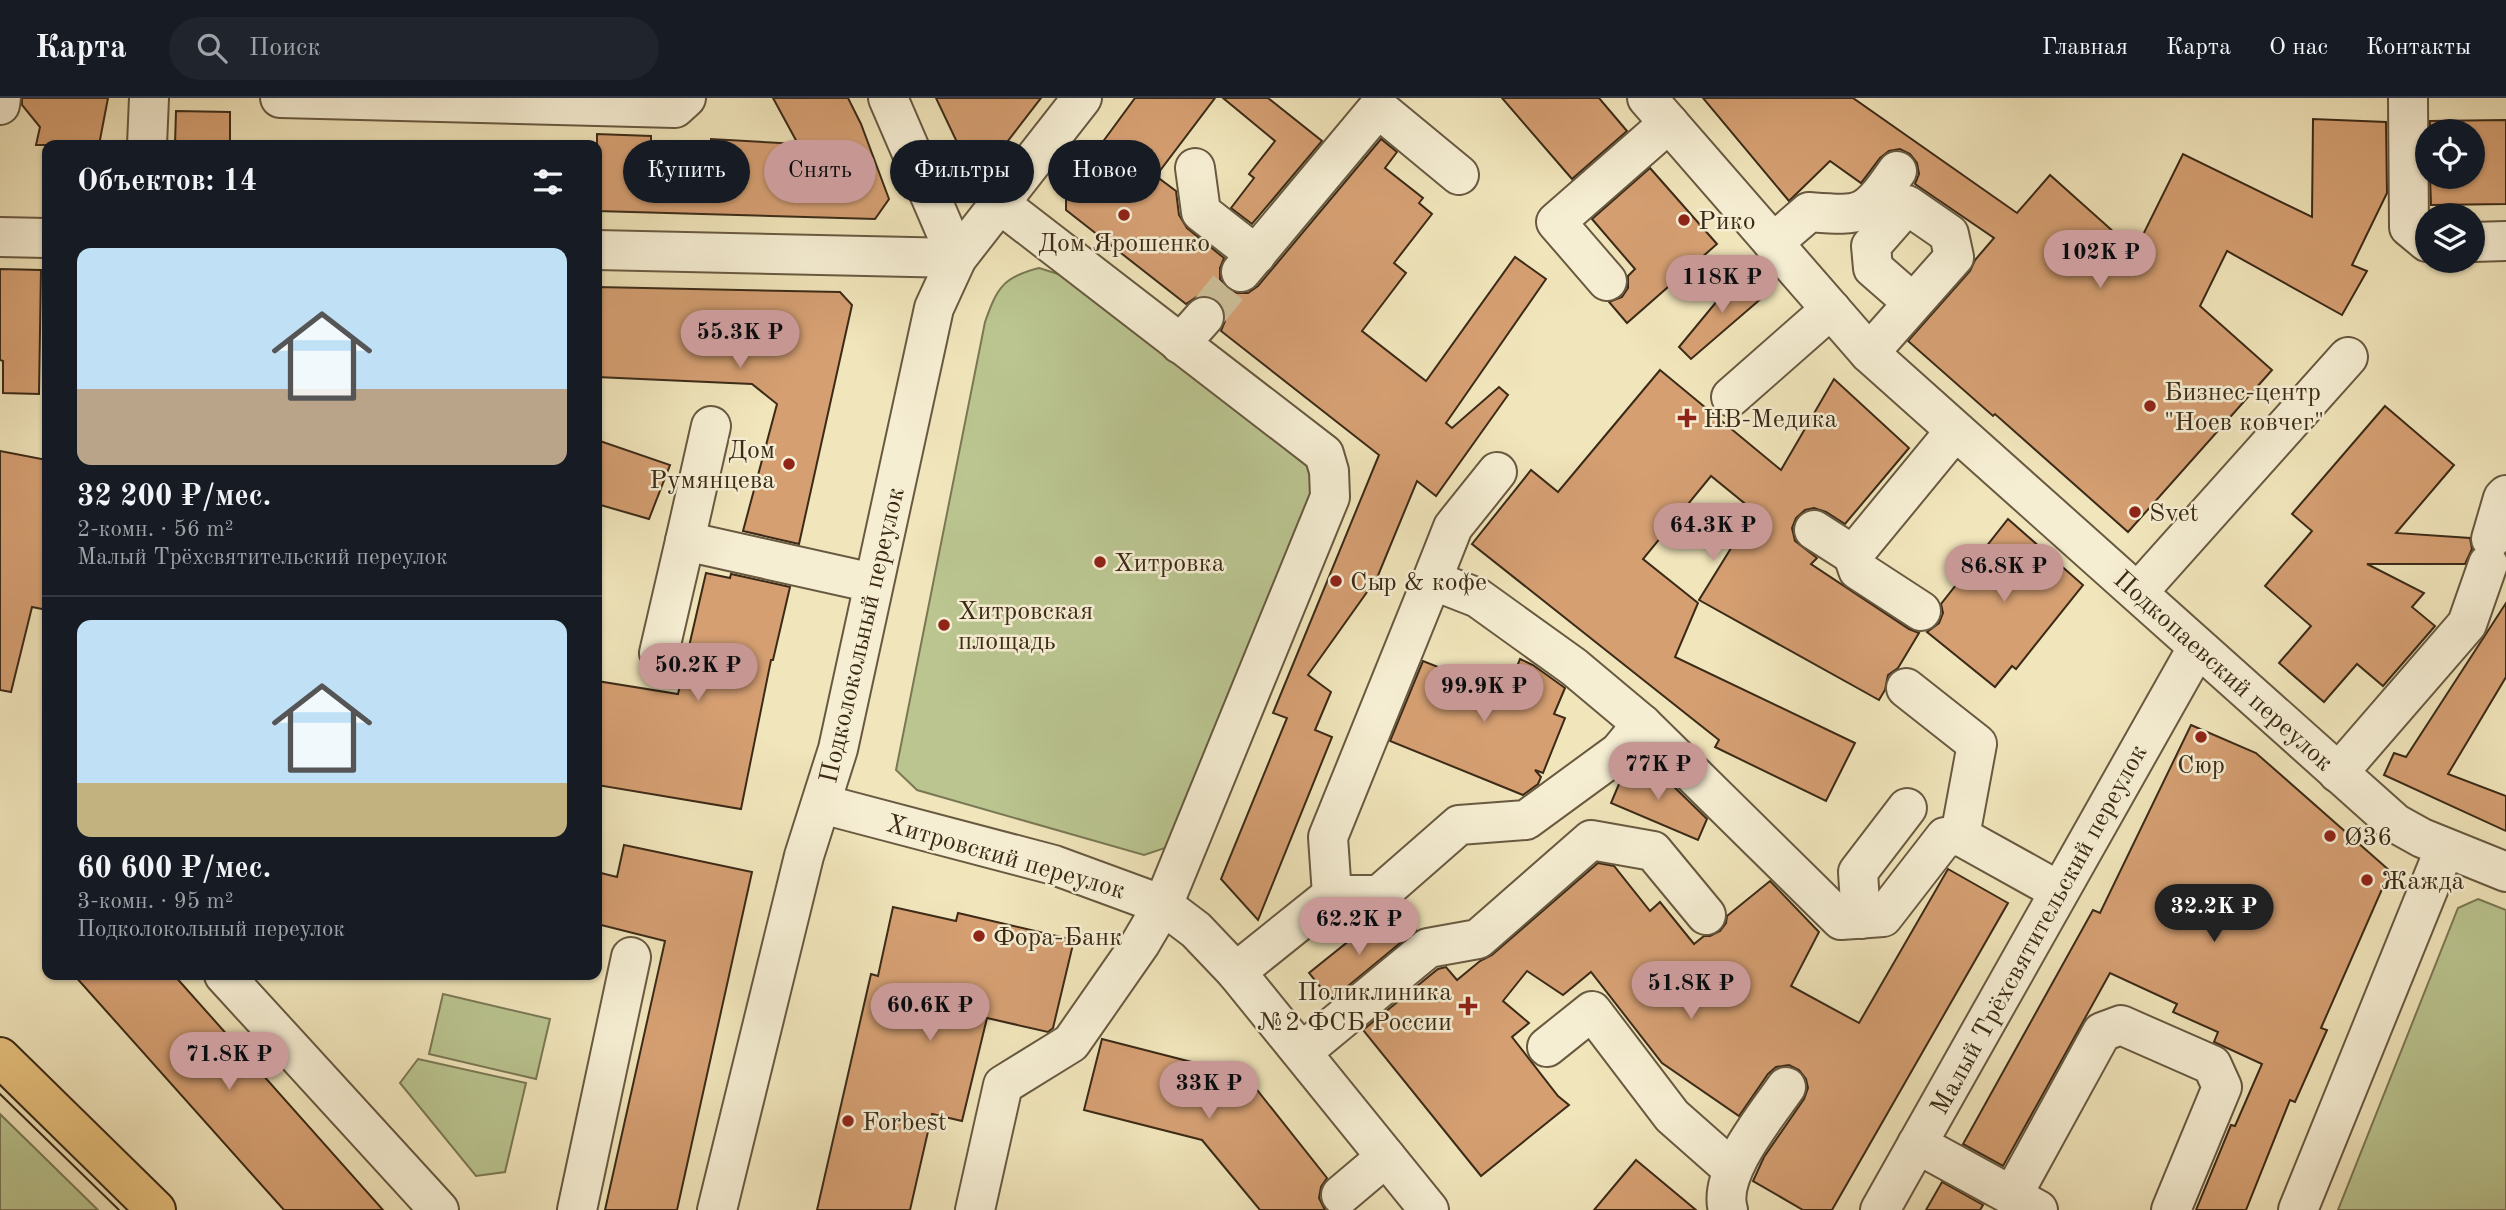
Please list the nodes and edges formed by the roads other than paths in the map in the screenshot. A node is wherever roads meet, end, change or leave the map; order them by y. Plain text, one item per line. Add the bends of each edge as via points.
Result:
1 (1, 98) edge
2 (149, 98) edge
3 (280, 98) edge
4 (686, 98) edge
5 (888, 98) edge
6 (1082, 98) edge
7 (2408, 98) edge
8 (0, 105) edge
9 (1658, 111) edge
10 (147, 140) edge
11 (1195, 168) dead end
12 (1897, 171) dead end
13 (1459, 175) dead end
14 (1000, 204) junction
15 (2415, 232) edge
16 (0, 236) edge
17 (42, 238) edge
18 (2485, 242) edge
19 (2506, 242) edge
20 (1773, 243) junction
21 (602, 250) edge
22 (957, 258) junction
23 (1607, 281) dead end
24 (1913, 303) dead end
25 (1831, 309) junction
26 (1869, 353) junction
27 (2348, 357) dead end
28 (1731, 397) dead end
29 (711, 426) dead end
30 (1955, 431) junction
31 (1497, 472) dead end
32 (2506, 495) edge
33 (1814, 530) dead end
34 (685, 541) junction
35 (1853, 555) junction
36 (1432, 580) junction
37 (873, 583) junction
38 (2138, 592) junction
39 (1922, 611) dead end
40 (2197, 648) junction
41 (659, 653) dead end
42 (1906, 688) dead end
43 (1642, 724) junction
44 (2338, 773) junction
45 (822, 804) junction
46 (1907, 808) dead end
47 (1961, 836) junction
48 (2445, 848) junction
49 (2506, 872) edge
50 (2059, 891) junction
51 (1332, 895) junction
52 (1163, 905) junction
53 (1706, 915) dead end
54 (1861, 919) junction
55 (631, 957) dead end
56 (1236, 972) junction
57 (229, 980) edge
58 (1547, 1047) dead end
59 (1302, 1052) junction
60 (0, 1057) edge
61 (1786, 1087) dead end
62 (1917, 1143) junction
63 (1386, 1157) junction
64 (1732, 1169) junction
65 (1341, 1195) dead end
66 (2025, 1203) edge
67 (156, 1210) edge
68 (439, 1210) edge
69 (577, 1210) edge
70 (717, 1210) edge
71 (975, 1210) edge
72 (1429, 1210) edge
73 (1728, 1210) edge
74 (1880, 1210) edge
75 (2171, 1210) edge
76 (2298, 1210) edge

1 - 8 street
2 - 10 street
3 - 4 street via 676,108
5 - 22 street
6 - 14 street, Подколокольный переулок
7 - 15 street via 2409,227
9 - 20 street, Подкопаевский переулок
9 - 23 street via 1556,222
11 - 13 street via 1201,212 1249,263 1378,108
12 - 20 street via 1875,202 1852,215 1809,212
14 - 22 street, Подколокольный переулок
14 - 52 street via 1192,331 1324,454 1329,471 1330,497
16 - 17 street
18 - 19 street
20 - 25 street, Подкопаевский переулок
21 - 22 street
22 - 37 street, Подколокольный переулок via 933,308
24 - 26 street
25 - 26 street, Подкопаевский переулок
25 - 28 street
26 - 30 street, Подкопаевский переулок
27 - 38 street
29 - 34 street
30 - 35 street
30 - 38 street, Подкопаевский переулок
31 - 36 street via 1453,527
32 - 44 street via 2467,624
33 - 35 street
34 - 37 street
34 - 41 street
35 - 39 street via 1858,570
36 - 43 street via 1478,598 1574,667
36 - 51 street via 1328,837
37 - 45 street, Подколокольный переулок
38 - 40 street, Подкопаевский переулок
40 - 44 street, Подкопаевский переулок
40 - 50 street, Малый Трёхсвятительский переулок
42 - 47 street via 1978,744
43 - 51 street via 1619,752 1526,820 1459,825 1379,895
43 - 54 street via 1841,920
44 - 48 street, Подкопаевский переулок via 2395,823
45 - 52 street, Хитровский переулок via 1054,865
45 - 70 street, Подколокольный переулок via 804,856
46 - 54 street via 1857,872
47 - 50 street
47 - 54 street via 1945,837 1883,917
48 - 49 street, Подкопаевский переулок
48 - 76 street
50 - 62 street, Малый Трёхсвятительский переулок
51 - 56 street
52 - 56 street, Хитровский переулок via 1196,930
52 - 71 street via 1071,1043 1003,1085
53 - 59 street via 1653,851 1591,840 1478,939 1428,948
55 - 69 street
56 - 59 street, Хитровский переулок
57 - 68 street
58 - 64 street via 1592,1011 1672,1116
59 - 63 street, Хитровский переулок
60 - 67 main road
61 - 64 street
62 - 66 street
62 - 74 street, Малый Трёхсвятительский переулок
63 - 65 street
63 - 72 street, Хитровский переулок
64 - 73 street via 1725,1202
66 - 75 street via 2102,1032 2121,1024 2212,1065 2221,1087

